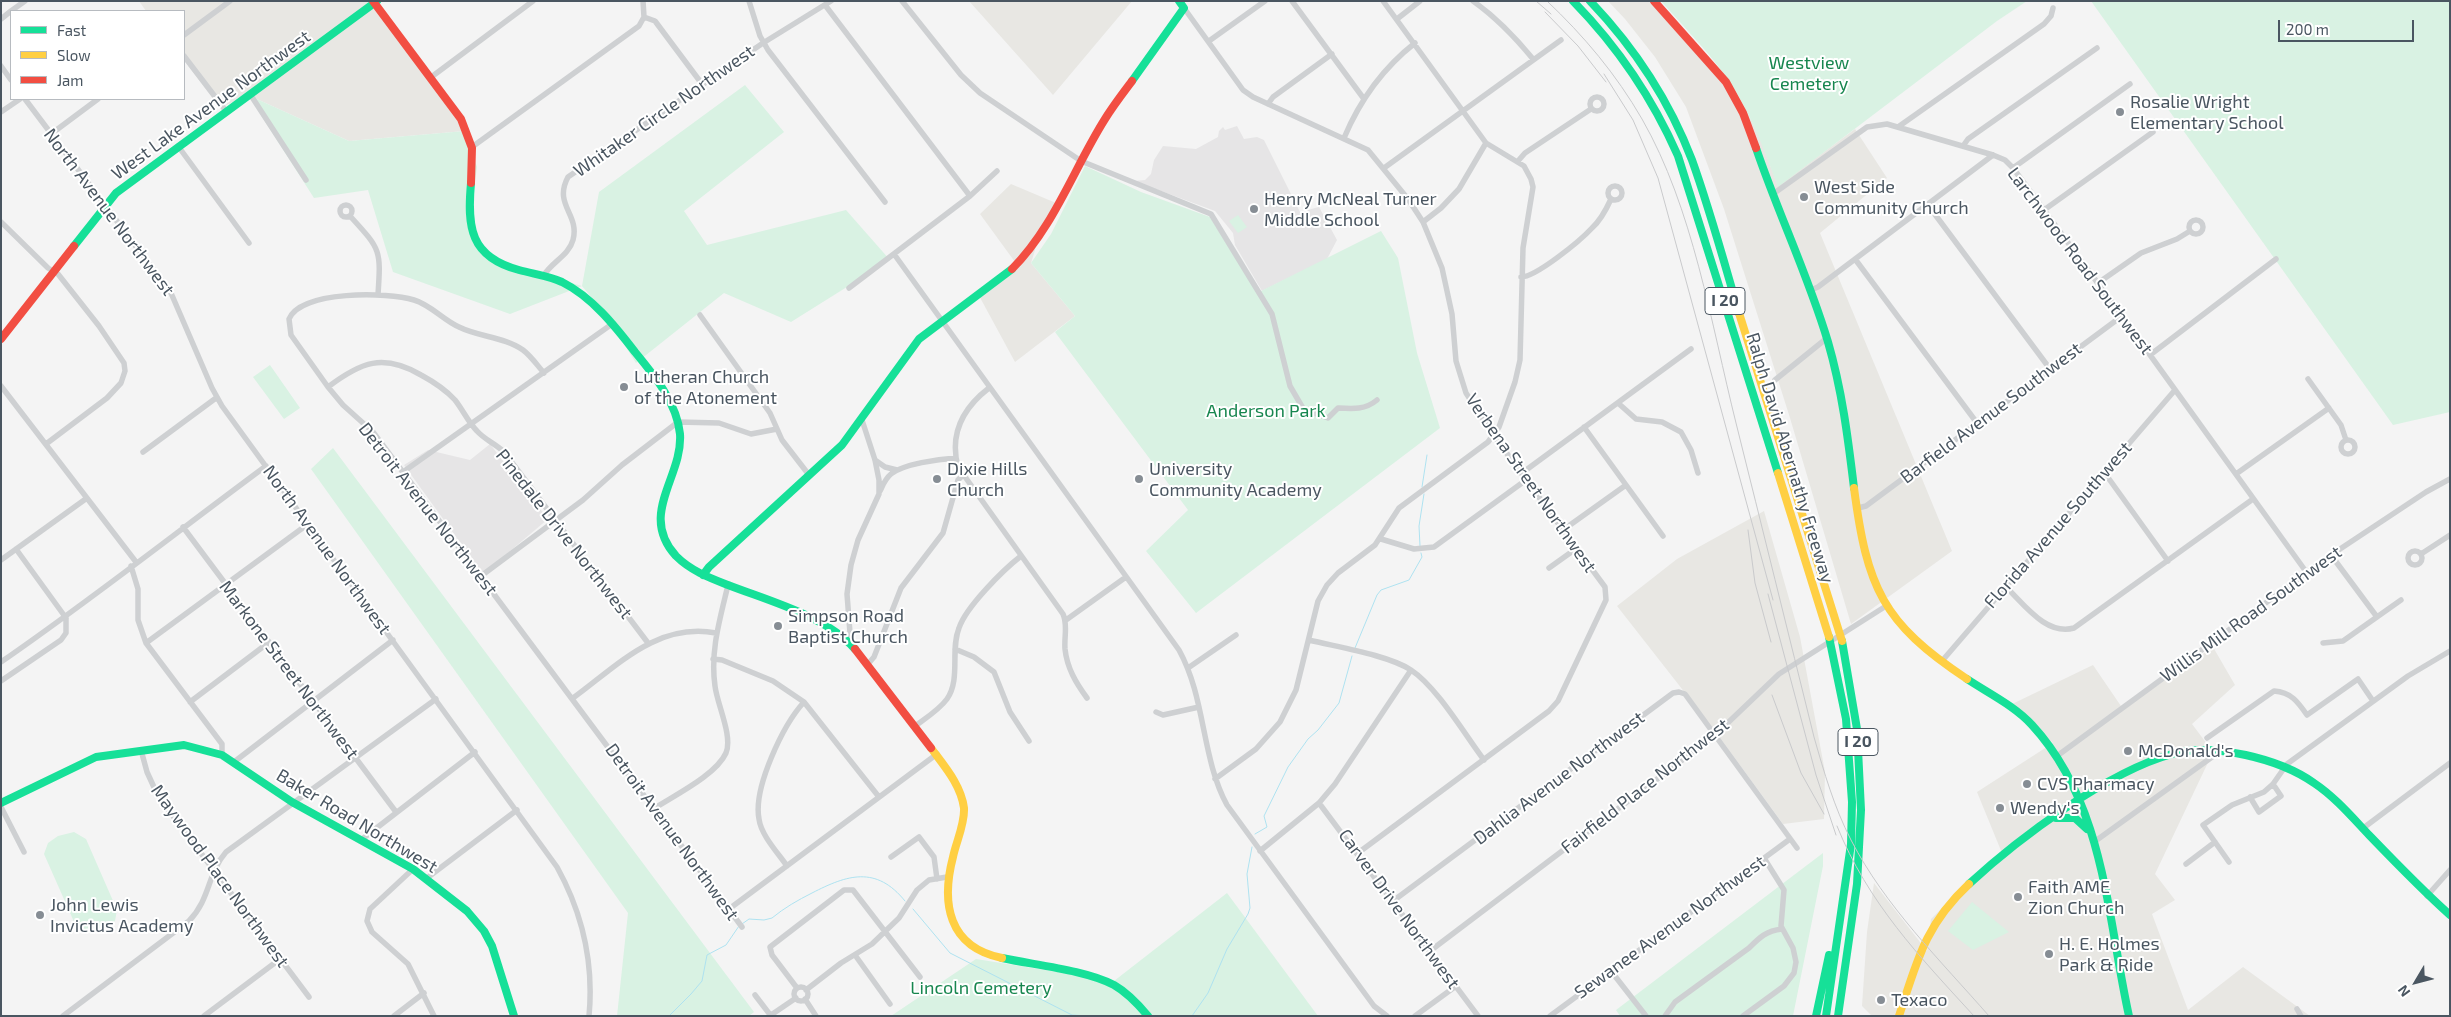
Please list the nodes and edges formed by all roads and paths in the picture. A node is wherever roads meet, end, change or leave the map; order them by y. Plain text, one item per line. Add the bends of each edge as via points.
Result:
1 (25, 1) edge
2 (230, 1) edge
3 (533, 1) edge
4 (643, 1) edge
5 (749, 1) edge
6 (902, 1) edge
7 (1179, 1) edge
8 (1265, 1) edge
9 (1292, 1) edge
10 (1383, 1) edge
11 (1420, 1) edge
12 (1473, 1) edge
13 (1573, 1) edge
14 (1590, 1) edge
15 (1654, 1) edge
16 (375, 2) edge
17 (828, 3) edge
18 (1184, 8) junction
19 (2053, 8) dead end
20 (12, 10) edge
21 (644, 17) junction
22 (1397, 19) junction
23 (185, 34) edge
24 (1561, 40) dead end
25 (1209, 41) junction
26 (763, 43) junction
27 (1415, 43) junction
28 (2097, 48) dead end
29 (1332, 54) junction
30 (185, 57) edge
31 (1533, 59) junction
32 (1, 66) edge
33 (430, 78) junction
34 (10, 79) edge
35 (702, 84) junction
36 (2130, 84) dead end
37 (250, 94) junction
38 (1364, 99) junction
39 (19, 100) edge
40 (26, 100) edge
41 (97, 100) edge
42 (1268, 104) junction
43 (1591, 109) dead end
44 (1462, 110) junction
45 (1, 112) edge
46 (226, 112) junction
47 (1898, 127) junction
48 (2153, 132) dead end
49 (51, 134) junction
50 (1344, 138) junction
51 (1486, 143) junction
52 (178, 146) junction
53 (472, 146) junction
54 (1963, 146) junction
55 (1993, 155) junction
56 (1081, 161) junction
57 (1518, 161) junction
58 (1384, 168) junction
59 (2013, 168) junction
60 (997, 172) dead end
61 (306, 180) dead end
62 (1773, 194) junction
63 (970, 196) junction
64 (1612, 199) dead end
65 (885, 202) dead end
66 (105, 205) junction
67 (1928, 205) junction
68 (2044, 210) junction
69 (350, 216) dead end
70 (1, 222) edge
71 (1423, 222) junction
72 (2190, 231) dead end
73 (249, 243) dead end
74 (894, 254) junction
75 (1855, 259) junction
76 (2276, 259) dead end
77 (54, 271) junction
78 (544, 275) junction
79 (1521, 277) junction
80 (2098, 283) junction
81 (849, 288) dead end
82 (1812, 290) junction
83 (378, 295) junction
84 (700, 316) dead end
85 (2122, 316) junction
86 (942, 321) junction
87 (612, 324) junction
88 (1828, 338) junction
89 (1, 340) edge
90 (1691, 349) dead end
91 (2150, 355) junction
92 (2050, 369) junction
93 (544, 373) junction
94 (2308, 379) dead end
95 (1775, 380) dead end
96 (1, 386) edge
97 (328, 387) junction
98 (989, 388) junction
99 (2175, 390) junction
100 (216, 398) junction
101 (1377, 400) dead end
102 (1618, 403) junction
103 (2329, 408) junction
104 (862, 420) junction
105 (678, 422) junction
106 (470, 423) junction
107 (1977, 423) junction
108 (1584, 427) junction
109 (777, 429) junction
110 (1494, 436) junction
111 (2346, 440) dead end
112 (46, 444) junction
113 (143, 452) dead end
114 (956, 458) junction
115 (875, 460) junction
116 (266, 466) junction
117 (897, 470) junction
118 (403, 472) junction
119 (2104, 472) junction
120 (1522, 473) junction
121 (1698, 473) dead end
122 (2236, 474) junction
123 (809, 475) junction
124 (962, 475) junction
125 (2450, 478) edge
126 (1526, 480) junction
127 (1626, 485) junction
128 (878, 494) junction
129 (87, 498) junction
130 (2253, 499) junction
131 (1858, 508) junction
132 (556, 520) junction
133 (308, 524) junction
134 (183, 527) junction
135 (1564, 530) junction
136 (2450, 535) edge
137 (1663, 536) dead end
138 (1381, 539) junction
139 (1577, 548) junction
140 (16, 549) junction
141 (2421, 554) dead end
142 (1021, 556) junction
143 (2331, 556) junction
144 (1, 560) edge
145 (2168, 560) junction
146 (133, 564) junction
147 (1549, 568) dead end
148 (2307, 573) junction
149 (703, 575) junction
150 (481, 576) junction
151 (1126, 577) junction
152 (225, 585) junction
153 (728, 585) junction
154 (2005, 586) junction
155 (2401, 600) dead end
156 (1886, 606) junction
157 (2378, 616) junction
158 (66, 618) junction
159 (1066, 620) junction
160 (716, 633) junction
161 (1236, 635) dead end
162 (393, 640) junction
163 (1309, 640) junction
164 (848, 641) junction
165 (146, 642) junction
166 (268, 643) junction
167 (648, 644) junction
168 (2324, 644) dead end
169 (955, 649) junction
170 (2450, 651) edge
171 (713, 659) junction
172 (1942, 660) junction
173 (1, 662) edge
174 (868, 664) junction
175 (1188, 668) junction
176 (1411, 670) junction
177 (1, 681) edge
178 (573, 698) junction
179 (1087, 698) dead end
180 (436, 699) junction
181 (2373, 700) junction
182 (312, 701) junction
183 (190, 702) junction
184 (804, 702) junction
185 (1199, 708) junction
186 (1156, 712) dead end
187 (915, 726) junction
188 (1714, 736) junction
189 (2207, 738) dead end
190 (1029, 741) dead end
191 (141, 750) junction
192 (474, 752) junction
193 (2219, 752) junction
194 (937, 754) junction
195 (222, 755) junction
196 (2057, 756) junction
197 (356, 758) junction
198 (1484, 760) junction
199 (234, 762) junction
200 (2450, 764) edge
201 (2283, 768) junction
202 (1215, 779) junction
203 (2273, 784) junction
204 (879, 797) junction
205 (2250, 797) junction
206 (292, 802) junction
207 (2080, 802) junction
208 (1, 803) edge
209 (1319, 803) junction
210 (1, 807) edge
211 (655, 808) junction
212 (517, 810) junction
213 (396, 812) junction
214 (2054, 818) junction
215 (2362, 829) junction
216 (1790, 839) junction
217 (361, 840) junction
218 (2094, 840) junction
219 (2215, 842) junction
220 (1796, 848) dead end
221 (1260, 851) junction
222 (24, 852) dead end
223 (1358, 853) junction
224 (891, 858) dead end
225 (1764, 858) junction
226 (2229, 862) dead end
227 (2186, 864) dead end
228 (787, 866) junction
229 (413, 869) junction
230 (2450, 870) edge
231 (213, 871) junction
232 (947, 877) junction
233 (427, 878) junction
234 (937, 879) junction
235 (2427, 896) junction
236 (1393, 901) junction
237 (729, 909) junction
238 (2450, 915) edge
239 (740, 925) dead end
240 (1782, 929) junction
241 (885, 932) junction
242 (1838, 933) junction
243 (1430, 951) junction
244 (855, 955) junction
245 (280, 959) junction
246 (1611, 971) junction
247 (920, 977) dead end
248 (1456, 986) junction
249 (797, 988) junction
250 (806, 990) junction
251 (424, 993) junction
252 (755, 995) dead end
253 (309, 997) dead end
254 (796, 998) junction
255 (805, 999) junction
256 (890, 1004) dead end
257 (2297, 1009) dead end
258 (63, 1016) edge
259 (204, 1016) edge
260 (394, 1016) edge
261 (434, 1016) edge
262 (514, 1016) edge
263 (589, 1016) edge
264 (771, 1016) edge
265 (816, 1016) edge
266 (1148, 1016) edge
267 (1387, 1016) edge
268 (1415, 1016) edge
269 (1478, 1016) edge
270 (1550, 1016) edge
271 (1646, 1016) edge
272 (1665, 1016) edge
273 (1742, 1016) edge
274 (1816, 1016) edge
275 (1826, 1016) edge
276 (1838, 1016) edge
277 (1899, 1016) edge
278 (2128, 1016) edge
279 (2301, 1016) edge

1 - 20 street
2 - 23 street
3 - 33 street
4 - 21 street
5 - 26 street
6 - 56 street via 969,84
7 - 18 main road
8 - 25 street
9 - 29 street
10 - 22 street
11 - 22 street
12 - 31 street via 1509,31
13 - 242 main road, Ralph David Abernathy Freeway / I 20 via 1634,72 1658,111 1678,156 1834,656 1849,742 1851,812 1851,844
14 - 276 main road, Ralph David Abernathy Freeway / I 20 via 1642,64 1681,133 1711,219 1844,648 1860,762 1861,837 1857,893
15 - 62 main road via 1718,72 1735,96
16 - 33 main road
16 - 37 main road, West Lake Avenue Northwest
17 - 26 street, Whitaker Circle Northwest
17 - 63 street
18 - 25 street, Verbena Street Northwest
18 - 56 main road via 1105,118
19 - 47 street via 2044,24
21 - 35 street via 655,22
21 - 53 street via 639,26
22 - 27 street
24 - 31 street
25 - 42 street, Verbena Street Northwest via 1243,90
26 - 35 street, Whitaker Circle Northwest
26 - 65 street
27 - 38 street via 1388,67
27 - 44 street
28 - 54 street via 1968,139
29 - 38 street
29 - 42 street
30 - 46 street
31 - 44 street
32 - 34 street
33 - 53 main road via 464,124
35 - 78 street, Whitaker Circle Northwest via 568,177 562,198 573,223 573,238 567,251 549,266
36 - 59 street
37 - 46 main road, West Lake Avenue Northwest
37 - 61 street
38 - 50 street
39 - 45 street
40 - 49 street, North Avenue Northwest
41 - 49 street
42 - 50 street, Verbena Street Northwest
43 - 57 street
44 - 51 street
44 - 58 street
46 - 52 main road, West Lake Avenue Northwest
47 - 54 street, Larchwood Road Southwest
47 - 62 street, Larchwood Road Southwest via 1882,124 1867,127
48 - 68 street
49 - 66 street, North Avenue Northwest
50 - 58 street, Verbena Street Northwest via 1368,150
51 - 57 street
51 - 71 street via 1459,189
52 - 66 main road, West Lake Avenue Northwest via 129,182
52 - 73 street
53 - 78 main road via 470,213 478,244 487,256 500,264
54 - 55 street, Larchwood Road Southwest
55 - 59 street, Larchwood Road Southwest
55 - 67 street
56 - 86 main road via 1028,253 1010,271
56 - 101 street via 1206,211 1216,219 1272,314 1290,386 1304,410 1328,418 1338,408 1368,407
57 - 79 street via 1528,172 1532,187
58 - 71 street, Verbena Street Northwest
59 - 68 street, Larchwood Road Southwest
60 - 63 street
62 - 82 main road
63 - 74 street
64 - 79 street via 1586,234 1532,275
66 - 77 main road, West Lake Avenue Northwest
66 - 100 street, North Avenue Northwest via 171,292
67 - 75 street
67 - 92 street
68 - 80 street, Larchwood Road Southwest
69 - 83 street via 378,251
70 - 77 street
71 - 110 street, Verbena Street Northwest via 1447,284 1461,382 1472,405
72 - 80 street via 2141,254
74 - 81 street
74 - 86 street
75 - 82 street
75 - 107 street
76 - 91 street
77 - 89 main road, West Lake Avenue Northwest
77 - 112 street via 115,349 125,371 121,383 108,398
78 - 87 main road via 564,282 582,294
79 - 110 street via 1520,360 1511,395
80 - 85 street, Larchwood Road Southwest
82 - 88 main road
83 - 93 street, Detroit Avenue Northwest via 416,300 460,328 513,345 530,356
83 - 97 street, Detroit Avenue Northwest via 351,295 306,304 291,315 288,325 291,335
84 - 109 street via 770,413
85 - 91 street, Larchwood Road Southwest
85 - 92 street, Barfield Avenue Southwest
86 - 98 street
86 - 104 main road via 911,348
87 - 93 street
87 - 105 main road via 668,399
88 - 95 street
88 - 131 main road via 1842,402
90 - 102 street
91 - 99 street, Larchwood Road Southwest
92 - 107 street, Barfield Avenue Southwest
93 - 106 street
94 - 103 street
96 - 112 street
97 - 106 street, Pinedale Drive Northwest via 362,365 397,363 443,388
97 - 118 street, Detroit Avenue Northwest via 373,432
98 - 114 street via 973,400 963,414
98 - 151 street
99 - 119 street, Florida Avenue Southwest
99 - 122 street, Larchwood Road Southwest
100 - 113 street
100 - 116 street, North Avenue Northwest
102 - 108 street
102 - 121 street via 1636,419 1662,422 1681,432
103 - 111 street
103 - 122 street
104 - 115 street
104 - 123 main road via 842,445
105 - 109 street via 719,423 751,434
105 - 132 street
105 - 149 main road via 679,449 661,501 660,525 666,542 678,558
106 - 118 street
106 - 132 street, Pinedale Drive Northwest via 504,452
107 - 131 street, Barfield Avenue Southwest via 1866,506
108 - 120 street
108 - 127 street
109 - 123 street
110 - 120 street, Verbena Street Northwest
110 - 138 street via 1399,508
112 - 129 street
114 - 117 street
114 - 124 street
115 - 117 street via 884,467
115 - 128 street
116 - 133 street, North Avenue Northwest
116 - 134 street
117 - 128 street via 886,479
118 - 150 street, Detroit Avenue Northwest
119 - 145 street
119 - 154 street, Florida Avenue Southwest
120 - 126 street, Verbena Street Northwest
122 - 130 street, Larchwood Road Southwest
123 - 149 main road
124 - 142 street
124 - 174 street via 943,533 901,588 874,657
125 - 143 street, Willis Mill Road Southwest
126 - 135 street, Verbena Street Northwest
126 - 138 street via 1434,547 1414,550
127 - 135 street
127 - 137 street
128 - 164 street via 851,565
129 - 140 street
129 - 146 street
130 - 145 street
130 - 148 street, Larchwood Road Southwest
131 - 156 main road via 1874,576
132 - 150 street
132 - 167 street, Pinedale Drive Northwest
133 - 152 street
133 - 162 street, North Avenue Northwest
134 - 146 street
134 - 152 street, Markone Street Northwest
135 - 139 street, Verbena Street Northwest
136 - 141 street
138 - 163 street via 1327,585 1318,601
139 - 147 street
139 - 198 street, Verbena Street Northwest via 1605,587 1606,600 1558,702
140 - 144 street
140 - 158 street
142 - 159 street
142 - 169 street via 966,613 958,630
143 - 148 street, Willis Mill Road Southwest
143 - 157 street
145 - 154 street via 2080,625 2068,630 2057,630 2047,625
146 - 158 street
146 - 165 street via 138,590 138,620
148 - 196 street, Willis Mill Road Southwest
149 - 153 main road
150 - 178 street, Detroit Avenue Northwest
151 - 159 street
151 - 175 street via 1179,650
152 - 165 street
152 - 166 street, Markone Street Northwest
153 - 160 street
153 - 164 main road via 820,622
154 - 172 street, Florida Avenue Southwest
155 - 157 street
156 - 172 main road via 1908,634
156 - 188 street, Fairfield Place Northwest via 1780,674
157 - 168 street via 2343,641
158 - 173 street
158 - 177 street via 66,633 61,640
159 - 179 street via 1068,663
160 - 167 street via 679,632
160 - 171 street
161 - 175 street
162 - 180 street, North Avenue Northwest
162 - 182 street
163 - 176 street via 1392,661
163 - 202 street via 1296,690 1280,722 1256,749
164 - 174 main road
165 - 183 street
166 - 182 street, Markone Street Northwest
166 - 183 street
167 - 178 street
169 - 187 street via 954,681 950,694 942,705
169 - 190 street via 974,656 994,672 1010,712
170 - 181 street
171 - 184 street via 773,681
171 - 211 street via 715,689 728,739 726,752 712,770
172 - 196 main road via 2031,724
174 - 187 main road
175 - 185 street
176 - 198 street via 1428,686
176 - 209 street
178 - 211 street, Detroit Avenue Northwest
180 - 192 street, North Avenue Northwest
180 - 197 street
181 - 189 street via 2358,679 2307,715 2288,694 2274,691
181 - 201 street
182 - 197 street, Markone Street Northwest
182 - 199 street
183 - 195 street via 222,744
184 - 204 street
184 - 228 street via 772,755 758,810 761,826
185 - 186 street via 1163,715
185 - 202 street
187 - 194 main road
188 - 216 street
188 - 236 street, Dahlia Avenue Northwest via 1685,694 1673,693
188 - 243 street, Fairfield Place Northwest
191 - 195 main road, Baker Road Northwest via 184,745
191 - 208 main road, Baker Road Northwest via 87,760
191 - 231 street, Maywood Place Northwest via 158,796
192 - 212 street, North Avenue Northwest
192 - 213 street
193 - 201 main road via 2254,757
193 - 207 main road via 2186,751 2160,757 2137,766
193 - 218 street
194 - 204 street
194 - 232 main road via 960,790 964,808
195 - 199 main road, Baker Road Northwest
196 - 207 main road
197 - 206 street
197 - 213 street, Markone Street Northwest
198 - 223 street, Verbena Street Northwest
199 - 206 main road, Baker Road Northwest
200 - 215 street
201 - 203 street
201 - 215 main road via 2320,788
202 - 221 street via 1227,806
203 - 205 street via 2264,792
203 - 205 street via 2281,796 2260,812
204 - 228 street
205 - 219 street via 2232,804 2203,826
206 - 217 main road, Baker Road Northwest
206 - 231 street via 226,852
207 - 214 main road
207 - 218 main road
209 - 221 street
209 - 223 street, Carver Drive Northwest
210 - 222 street
211 - 237 street, Detroit Avenue Northwest
212 - 233 street
212 - 263 street, North Avenue Northwest via 557,868 578,914 590,966
213 - 217 street
214 - 218 main road via 2075,818 2083,823
214 - 277 main road via 1968,885 1940,914 1921,949
215 - 235 main road
216 - 220 street
216 - 225 street, Sewanee Avenue Northwest
217 - 229 main road, Baker Road Northwest
218 - 278 main road
219 - 226 street
219 - 227 street
221 - 267 street via 1374,1006
223 - 236 street, Carver Drive Northwest
224 - 234 street via 919,837 934,857
225 - 240 street via 1784,890
225 - 246 street, Sewanee Avenue Northwest
228 - 237 street
229 - 233 main road, Baker Road Northwest
229 - 251 street via 370,909 367,921 372,932 408,964
230 - 235 street
231 - 245 street, Maywood Place Northwest
231 - 258 street via 204,901 189,921
232 - 234 street
232 - 266 main road via 946,896 952,922 966,942 977,950 990,956 1092,977 1114,985 1134,999
233 - 262 main road, Baker Road Northwest via 484,930
234 - 241 street via 929,880 917,890 899,918
235 - 238 main road
236 - 243 street, Carver Drive Northwest
237 - 239 street, Detroit Avenue Northwest
240 - 272 street via 1758,938 1675,1002
240 - 273 street via 1795,955 1794,973 1784,986
241 - 244 street
241 - 247 street
241 - 249 street via 853,890 844,890 770,946 772,956
242 - 274 main road via 1829,954
242 - 275 main road, I 20
243 - 248 street, Carver Drive Northwest
244 - 250 street
244 - 256 street
245 - 253 street, Maywood Place Northwest
245 - 259 street
246 - 270 street, Sewanee Avenue Northwest
246 - 271 street
248 - 268 street
248 - 269 street, Carver Drive Northwest
249 - 250 street
249 - 254 street
250 - 255 street
251 - 260 street
251 - 261 street
252 - 264 street
254 - 255 street
254 - 264 street
255 - 265 street
257 - 279 street

